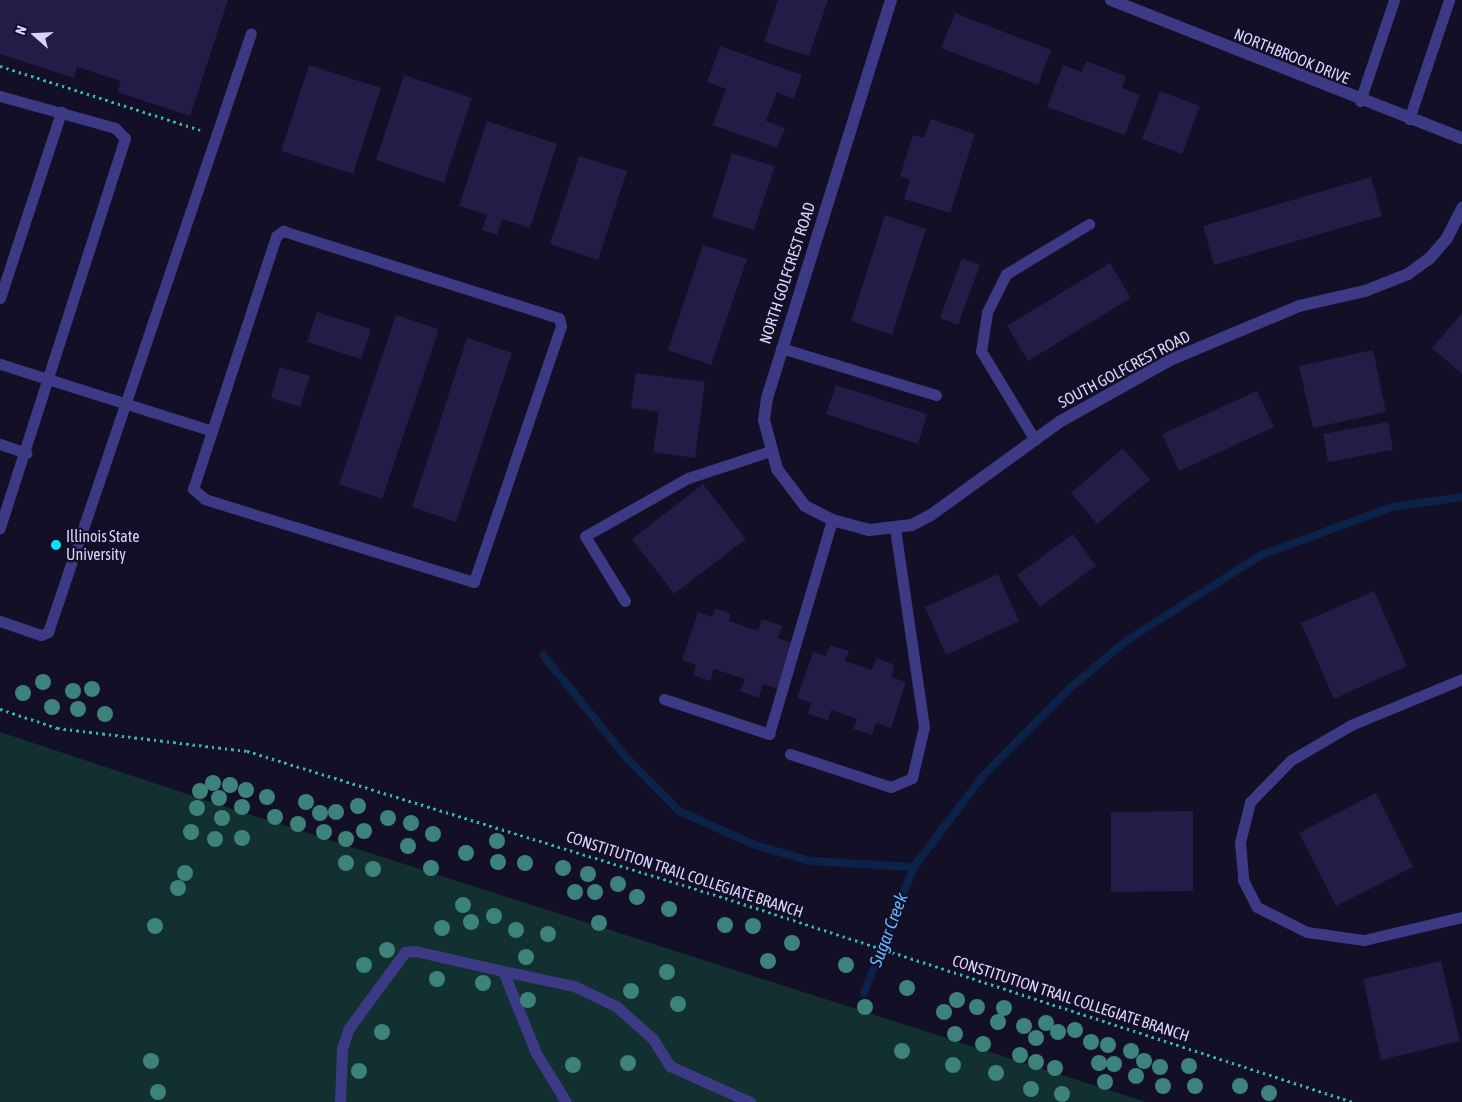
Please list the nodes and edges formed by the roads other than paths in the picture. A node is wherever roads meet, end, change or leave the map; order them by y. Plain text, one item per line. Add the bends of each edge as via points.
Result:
1 (891, 0) edge
2 (1110, 0) edge
3 (1394, 0) edge
4 (1449, 0) edge
5 (251, 33) dead end
6 (0, 96) edge
7 (1360, 101) junction
8 (60, 112) junction
9 (1409, 119) junction
10 (1462, 138) edge
11 (1462, 208) edge
12 (1089, 224) dead end
13 (0, 298) edge
14 (780, 348) junction
15 (0, 364) edge
16 (50, 380) junction
17 (936, 395) dead end
18 (126, 404) junction
19 (212, 431) junction
20 (1035, 440) junction
21 (0, 444) edge
22 (770, 451) junction
23 (26, 453) junction
24 (832, 520) junction
25 (848, 526) joint
26 (0, 528) edge
27 (895, 528) junction
28 (625, 601) dead end
29 (0, 621) edge
30 (1462, 679) edge
31 (664, 699) dead end
32 (790, 754) dead end
33 (1462, 917) edge
34 (503, 971) junction
35 (746, 1100) edge
36 (340, 1102) edge
37 (566, 1102) edge

1 - 14 street, NORTH GOLFCREST ROAD
2 - 7 street, NORTHBROOK DRIVE
3 - 7 lane
4 - 9 lane
5 - 18 lane
6 - 8 lane
7 - 9 street, NORTHBROOK DRIVE
8 - 13 lane
8 - 16 lane via 115,128 125,138
9 - 10 street, NORTHBROOK DRIVE
11 - 20 street, SOUTH GOLFCREST ROAD via 1447,238 1429,259 1408,274 1365,291 1299,306 1170,360
12 - 20 lane via 1006,274 987,312 981,351
14 - 17 lane
14 - 22 street, NORTH GOLFCREST ROAD via 764,420
15 - 16 lane
16 - 18 lane
16 - 23 lane
18 - 19 lane
18 - 29 lane via 48,632 41,636
19 - 19 lane via 276,236 283,231 559,318 558,335 474,582 198,496 193,489
20 - 27 street, SOUTH GOLFCREST ROAD via 938,511
21 - 23 lane
22 - 24 street, NORTH GOLFCREST ROAD via 790,490 805,506
22 - 28 lane via 688,478 585,536
23 - 26 lane
24 - 25 street, NORTH GOLFCREST ROAD
24 - 31 lane via 769,734
25 - 27 street, SOUTH GOLFCREST ROAD
27 - 32 lane via 924,727 912,778 891,787
30 - 33 lane via 1351,725 1291,760 1250,802 1240,842 1243,880 1257,906 1307,932 1364,940
34 - 35 lane via 574,986 616,1006 653,1039 670,1066
34 - 36 lane via 462,958 405,952 349,1028 342,1048
34 - 37 lane via 536,1053

